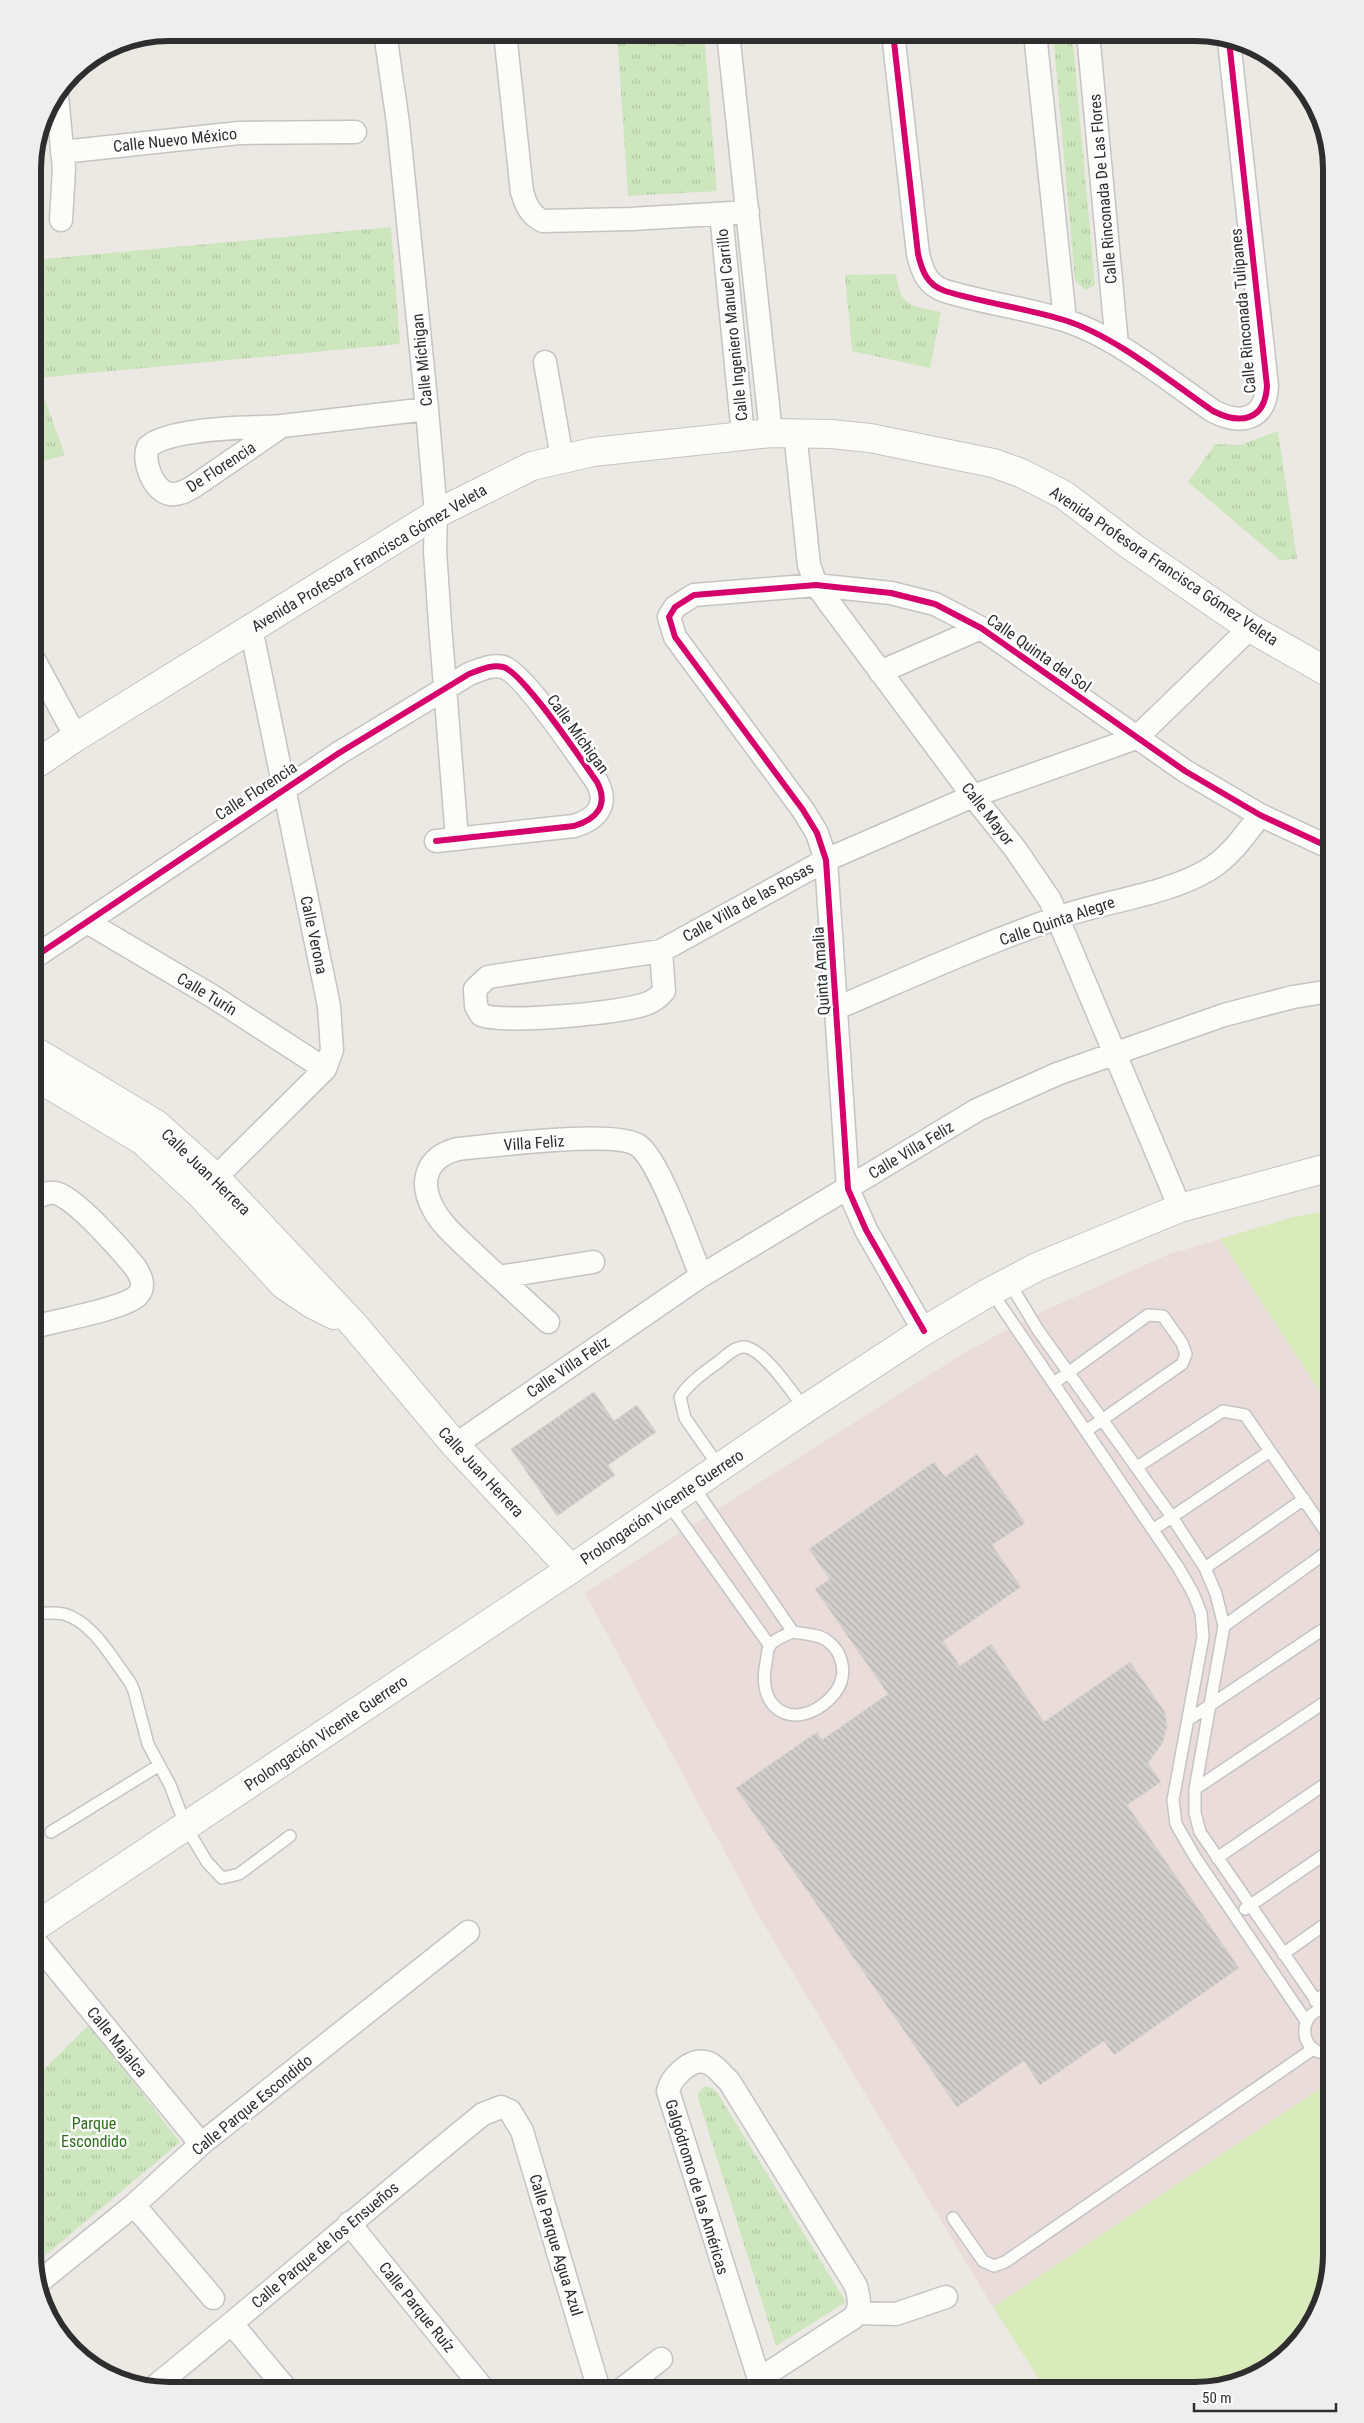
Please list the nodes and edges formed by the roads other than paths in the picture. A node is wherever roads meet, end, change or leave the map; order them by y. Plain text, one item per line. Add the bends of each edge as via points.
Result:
1 (386, 41) edge
2 (506, 41) edge
3 (729, 42) edge
4 (894, 42) edge
5 (1036, 42) edge
6 (1089, 42) edge
7 (1230, 46) edge
8 (58, 105) edge
9 (355, 132) dead end
10 (62, 152) junction
11 (748, 212) junction
12 (721, 214) junction
13 (61, 220) dead end
14 (1065, 320) junction
15 (1117, 345) junction
16 (545, 362) dead end
17 (427, 409) junction
18 (282, 426) junction
19 (783, 433) junction
20 (743, 436) junction
21 (562, 458) junction
22 (436, 514) junction
23 (816, 585) junction
24 (251, 628) junction
25 (980, 628) junction
26 (1250, 628) junction
27 (675, 638) joint
28 (504, 667) joint
29 (1323, 669) edge
30 (880, 672) junction
31 (42, 674) edge
32 (446, 689) junction
33 (76, 737) junction
34 (1136, 738) junction
35 (42, 760) edge
36 (284, 790) junction
37 (973, 796) junction
38 (1260, 815) junction
39 (1323, 844) edge
40 (826, 860) junction
41 (1058, 917) junction
42 (86, 922) junction
43 (661, 951) junction
44 (42, 952) edge
45 (1323, 992) edge
46 (837, 1008) junction
47 (1115, 1052) junction
48 (42, 1055) edge
49 (326, 1069) junction
50 (42, 1080) edge
51 (1323, 1168) edge
52 (208, 1185) junction
53 (848, 1189) junction
54 (42, 1196) edge
55 (1180, 1208) junction
56 (593, 1262) dead end
57 (701, 1276) junction
58 (499, 1277) junction
59 (1000, 1287) junction
60 (548, 1322) dead end
61 (41, 1325) edge
62 (924, 1331) junction
63 (1068, 1372) junction
64 (1054, 1383) junction
65 (805, 1409) junction
66 (1102, 1419) junction
67 (1086, 1431) junction
68 (455, 1445) junction
69 (1270, 1451) junction
70 (1137, 1467) junction
71 (720, 1468) junction
72 (693, 1486) junction
73 (1304, 1499) junction
74 (668, 1503) junction
75 (1172, 1517) junction
76 (1323, 1526) edge
77 (1154, 1529) junction
78 (1323, 1555) edge
79 (1205, 1568) junction
80 (571, 1569) junction
81 (41, 1614) edge
82 (1224, 1626) junction
83 (1323, 1630) edge
84 (793, 1632) junction
85 (770, 1646) junction
86 (1323, 1704) edge
87 (1211, 1705) junction
88 (1188, 1720) junction
89 (158, 1766) junction
90 (1323, 1786) edge
91 (1195, 1789) junction
92 (186, 1827) junction
93 (51, 1832) dead end
94 (290, 1836) dead end
95 (1323, 1856) edge
96 (1217, 1858) junction
97 (1250, 1905) junction
98 (1235, 1915) junction
99 (41, 1922) edge
100 (1323, 1926) edge
101 (468, 1932) dead end
102 (41, 1950) edge
103 (1283, 1954) junction
104 (1323, 2006) edge
105 (1306, 2021) junction
106 (1313, 2049) junction
107 (1323, 2053) edge
108 (501, 2107) joint
109 (201, 2144) junction
110 (134, 2205) junction
111 (953, 2218) dead end
112 (349, 2223) junction
113 (44, 2278) edge
114 (946, 2297) dead end
115 (213, 2298) dead end
116 (858, 2308) junction
117 (232, 2324) junction
118 (661, 2359) dead end
119 (162, 2381) edge
120 (280, 2381) edge
121 (477, 2381) edge
122 (596, 2381) edge
123 (632, 2381) edge
124 (761, 2382) edge
125 (766, 2382) edge

1 - 17 street, Calle Míchigan via 398,122
2 - 12 street, Calle Ingeniero Manuel Carrillo via 522,192 525,204 536,218 543,221
3 - 11 street, Calle Ingeniero Manuel Carrillo
4 - 14 street via 918,254 926,279 944,291
5 - 14 street
6 - 15 street, Calle Rinconada De Las Flores
7 - 15 street, Calle Rinconada Tulipanes via 1266,399 1252,417 1226,417
8 - 10 street
9 - 10 street, Calle Nuevo México via 239,133
10 - 13 street
11 - 12 street, Calle Ingeniero Manuel Carrillo
11 - 19 street, Calle Ingeniero Manuel Carrillo
12 - 20 street, Calle Ingeniero Manuel Carrillo
14 - 15 street
16 - 21 street
17 - 18 street, De Florencia
17 - 22 street, Calle Míchigan
18 - 18 street, De Florencia via 211,430 165,437 148,447 146,463 164,492 177,494 193,487
19 - 20 street, Avenida Profesora Francisca Gómez Veleta
19 - 23 street, Calle Mayor via 809,565
19 - 26 street, Avenida Profesora Francisca Gómez Veleta via 831,434 906,444 993,463 1021,473 1064,496
20 - 21 street, Avenida Profesora Francisca Gómez Veleta
21 - 22 street, Avenida Profesora Francisca Gómez Veleta via 532,466
22 - 24 street, Avenida Profesora Francisca Gómez Veleta
22 - 32 street, Calle Míchigan via 435,551
23 - 25 street, Calle Quinta del Sol via 891,593 935,604
23 - 27 street, Calle Quinta del Sol via 694,596 675,607 670,617
23 - 30 street, Calle Mayor
24 - 33 street, Avenida Profesora Francisca Gómez Veleta
24 - 36 street, Calle Verona
25 - 30 street, Calle Quinta del Sol
25 - 34 street, Calle Quinta del Sol
26 - 29 street, Avenida Profesora Francisca Gómez Veleta
26 - 34 street, Calle Villa de las Rosas
27 - 40 street, Quinta Amalia via 804,810 817,833
28 - 32 street, Calle Florencia via 484,668
28 - 32 street, Calle Míchigan via 522,681 597,782 603,798 591,819 574,826 447,839
30 - 37 street, Calle Mayor
31 - 33 street
32 - 36 street, Calle Florencia
33 - 35 street, Avenida Profesora Francisca Gómez Veleta
34 - 37 street, Calle Villa de las Rosas
34 - 38 street, Calle Quinta del Sol
36 - 42 street, Calle Florencia
36 - 49 street, Calle Verona via 329,1006 332,1050
37 - 40 street, Calle Villa de las Rosas
37 - 41 street, Calle Mayor via 1042,885
38 - 39 street, Calle Quinta del Sol
38 - 41 street, Calle Quinta Alegre via 1231,852 1207,870 1180,882
40 - 43 street, Calle Villa de las Rosas
40 - 46 street, Quinta Amalia
41 - 46 street, Calle Quinta Alegre
41 - 47 street, Calle Mayor
42 - 44 street, Calle Florencia
42 - 49 street, Calle Turín via 212,996
43 - 43 street, Calle Villa de las Rosas via 488,977 475,990 476,1006 481,1015 493,1017 555,1016 645,1005 659,998 664,991
45 - 47 street, Calle Villa Feliz via 1224,1015
46 - 53 street, Quinta Amalia
47 - 53 street, Calle Villa Feliz via 977,1110
47 - 55 street, Calle Mayor
48 - 52 street, Calle Juan Herrera via 156,1124
49 - 52 street
50 - 52 street, Calle Juan Herrera via 143,1141
51 - 55 street, Prolongación Vicente Guerrero
52 - 68 street, Calle Juan Herrera via 355,1326
53 - 57 street, Calle Villa Feliz
53 - 62 street, Quinta Amalia via 866,1230
54 - 61 street via 55,1193 72,1202 128,1258 143,1286 138,1296 116,1306
55 - 59 street, Prolongación Vicente Guerrero via 1090,1244
56 - 58 street
57 - 58 street, Villa Feliz via 646,1153 638,1145 614,1138 458,1149 437,1158 428,1169 426,1187 435,1212
57 - 68 street, Calle Villa Feliz
58 - 60 street, Villa Feliz
59 - 62 street, Prolongación Vicente Guerrero
59 - 63 lane via 1038,1330
59 - 64 lane
62 - 65 street, Prolongación Vicente Guerrero
63 - 64 lane
63 - 66 lane
63 - 66 lane via 1148,1315 1162,1316 1177,1336 1186,1354 1182,1364
64 - 67 lane
65 - 71 street, Prolongación Vicente Guerrero
65 - 71 lane via 763,1356 743,1347 733,1351 686,1388 680,1397 685,1418
66 - 67 lane
66 - 70 lane
67 - 77 lane
68 - 80 street, Calle Juan Herrera
69 - 70 lane via 1245,1415 1222,1411
69 - 73 lane
69 - 75 lane
70 - 75 lane
71 - 72 street, Prolongación Vicente Guerrero
72 - 74 street, Prolongación Vicente Guerrero
72 - 84 lane
73 - 76 lane
73 - 79 lane
74 - 80 street, Prolongación Vicente Guerrero
74 - 85 lane
75 - 77 lane
75 - 79 lane
77 - 88 lane via 1193,1593 1201,1613 1203,1638
78 - 82 lane
79 - 82 lane
80 - 92 street, Prolongación Vicente Guerrero
81 - 89 lane via 64,1614 77,1620 109,1654 134,1691 148,1744
82 - 87 lane
83 - 87 lane
84 - 85 lane
84 - 85 lane via 825,1639 834,1646 843,1661 838,1689 826,1704 802,1716 775,1709 766,1695 764,1677
86 - 91 lane
87 - 88 lane
87 - 91 lane
88 - 98 lane via 1173,1800 1176,1824 1194,1857
89 - 92 lane via 170,1785
89 - 93 lane
90 - 96 lane
91 - 96 lane via 1200,1832
92 - 94 lane via 207,1862 222,1878 240,1874
92 - 99 street, Prolongación Vicente Guerrero
95 - 97 lane
96 - 97 lane
97 - 98 lane
97 - 103 lane
98 - 105 lane
100 - 103 lane
101 - 109 street, Calle Parque Escondido
102 - 109 street, Calle Majalca
103 - 104 lane
104 - 105 lane
105 - 106 lane via 1304,2035
106 - 107 lane
106 - 111 lane via 1005,2262 994,2266 983,2260
108 - 112 street, Calle Parque de los Ensueños via 483,2114
108 - 122 street, Calle Parque Agua Azul via 510,2111 522,2131
109 - 110 street, Calle Parque Escondido
110 - 113 street, Calle Parque Escondido
110 - 115 street
112 - 117 street, Calle Parque de los Ensueños
112 - 121 street, Calle Parque Ruíz
114 - 116 street via 896,2314
116 - 124 street, Galgódromo de las Américas via 856,2286 729,2081 703,2061 680,2072 670,2082 668,2091
116 - 125 street
117 - 119 street, Calle Parque de los Ensueños
117 - 120 street
118 - 123 street

